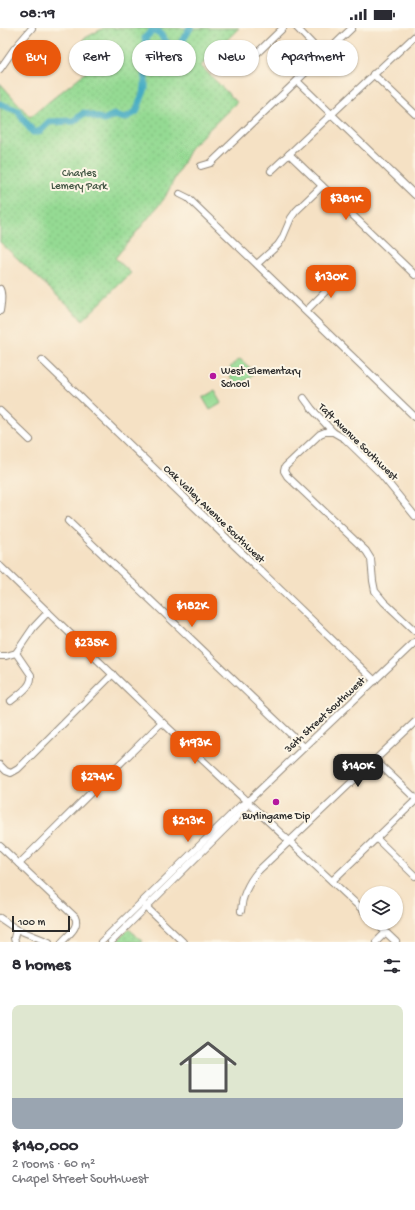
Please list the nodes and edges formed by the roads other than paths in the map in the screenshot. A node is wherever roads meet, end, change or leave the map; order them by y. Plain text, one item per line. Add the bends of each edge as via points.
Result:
1 (32, 28) edge
2 (283, 28) edge
3 (297, 28) edge
4 (352, 28) edge
5 (415, 36) edge
6 (309, 40) edge
7 (339, 40) edge
8 (259, 52) edge
9 (0, 69) edge
10 (374, 74) junction
11 (302, 76) edge
12 (297, 81) junction
13 (331, 114) junction
14 (415, 114) edge
15 (289, 154) junction
16 (201, 166) dead end
17 (270, 172) dead end
18 (322, 186) junction
19 (180, 194) dead end
20 (415, 195) edge
21 (257, 264) junction
22 (344, 273) dead end
23 (415, 275) edge
24 (0, 288) edge
25 (0, 311) edge
26 (306, 311) junction
27 (42, 360) dead end
28 (304, 398) dead end
29 (0, 411) edge
30 (415, 417) edge
31 (333, 432) junction
32 (30, 440) dead end
33 (415, 516) edge
34 (68, 522) dead end
35 (0, 566) edge
36 (48, 612) junction
37 (415, 631) edge
38 (415, 642) edge
39 (16, 652) junction
40 (0, 656) edge
41 (113, 674) junction
42 (375, 680) junction
43 (11, 701) dead end
44 (162, 722) junction
45 (415, 722) edge
46 (304, 747) junction
47 (375, 760) junction
48 (0, 765) edge
49 (415, 800) edge
50 (248, 801) junction
51 (208, 837) junction
52 (376, 838) junction
53 (289, 842) junction
54 (0, 846) edge
55 (199, 854) junction
56 (19, 864) junction
57 (415, 876) edge
58 (332, 881) junction
59 (143, 905) junction
60 (359, 907) edge
61 (241, 911) dead end
62 (0, 918) edge
63 (16, 929) junction
64 (386, 932) joint
65 (15, 942) edge
66 (49, 942) edge
67 (62, 942) edge
68 (101, 942) edge
69 (111, 942) edge
70 (183, 942) edge
71 (376, 942) edge
72 (396, 942) edge

1 - 9 street
2 - 8 street
3 - 6 street
4 - 7 street
5 - 10 street
10 - 13 street
10 - 14 street
11 - 12 street
12 - 13 street
12 - 16 street via 211,163
13 - 15 street
13 - 20 street
15 - 17 street
15 - 18 street
18 - 21 street via 296,211 278,245
18 - 23 street
19 - 21 street via 188,198
21 - 26 street
22 - 26 street
24 - 25 street
26 - 30 street
27 - 42 street, Oak Valley Avenue Southwest
28 - 31 street, Taft Avenue Southwest
29 - 32 street
31 - 33 street, Taft Avenue Southwest via 364,456
31 - 37 street via 320,434 285,467 285,473 366,551 371,559 375,590
34 - 46 street
35 - 36 street
36 - 39 street
36 - 41 street
38 - 42 street, 36th Street Southwest
39 - 40 street
39 - 43 street via 32,678 29,685
41 - 44 street
41 - 48 street via 18,768 11,773
42 - 46 street, 36th Street Southwest
44 - 50 street
44 - 56 street
45 - 47 street
46 - 50 street, 36th Street Southwest
47 - 49 street
47 - 53 street
49 - 52 street
50 - 51 street, 36th Street Southwest
50 - 53 street
50 - 55 street, 36th Street Southwest via 245,809
51 - 55 street
51 - 59 street, 36th Street Southwest
52 - 57 street
52 - 58 street
53 - 58 street
53 - 61 street via 250,882 243,895
54 - 56 street
55 - 59 street, 36th Street Southwest
56 - 67 street via 75,917 76,926
58 - 60 street
59 - 68 street, 36th Street Southwest
59 - 69 street, 36th Street Southwest
59 - 70 street
62 - 63 street
63 - 65 street
63 - 66 street
64 - 71 street
64 - 72 street

